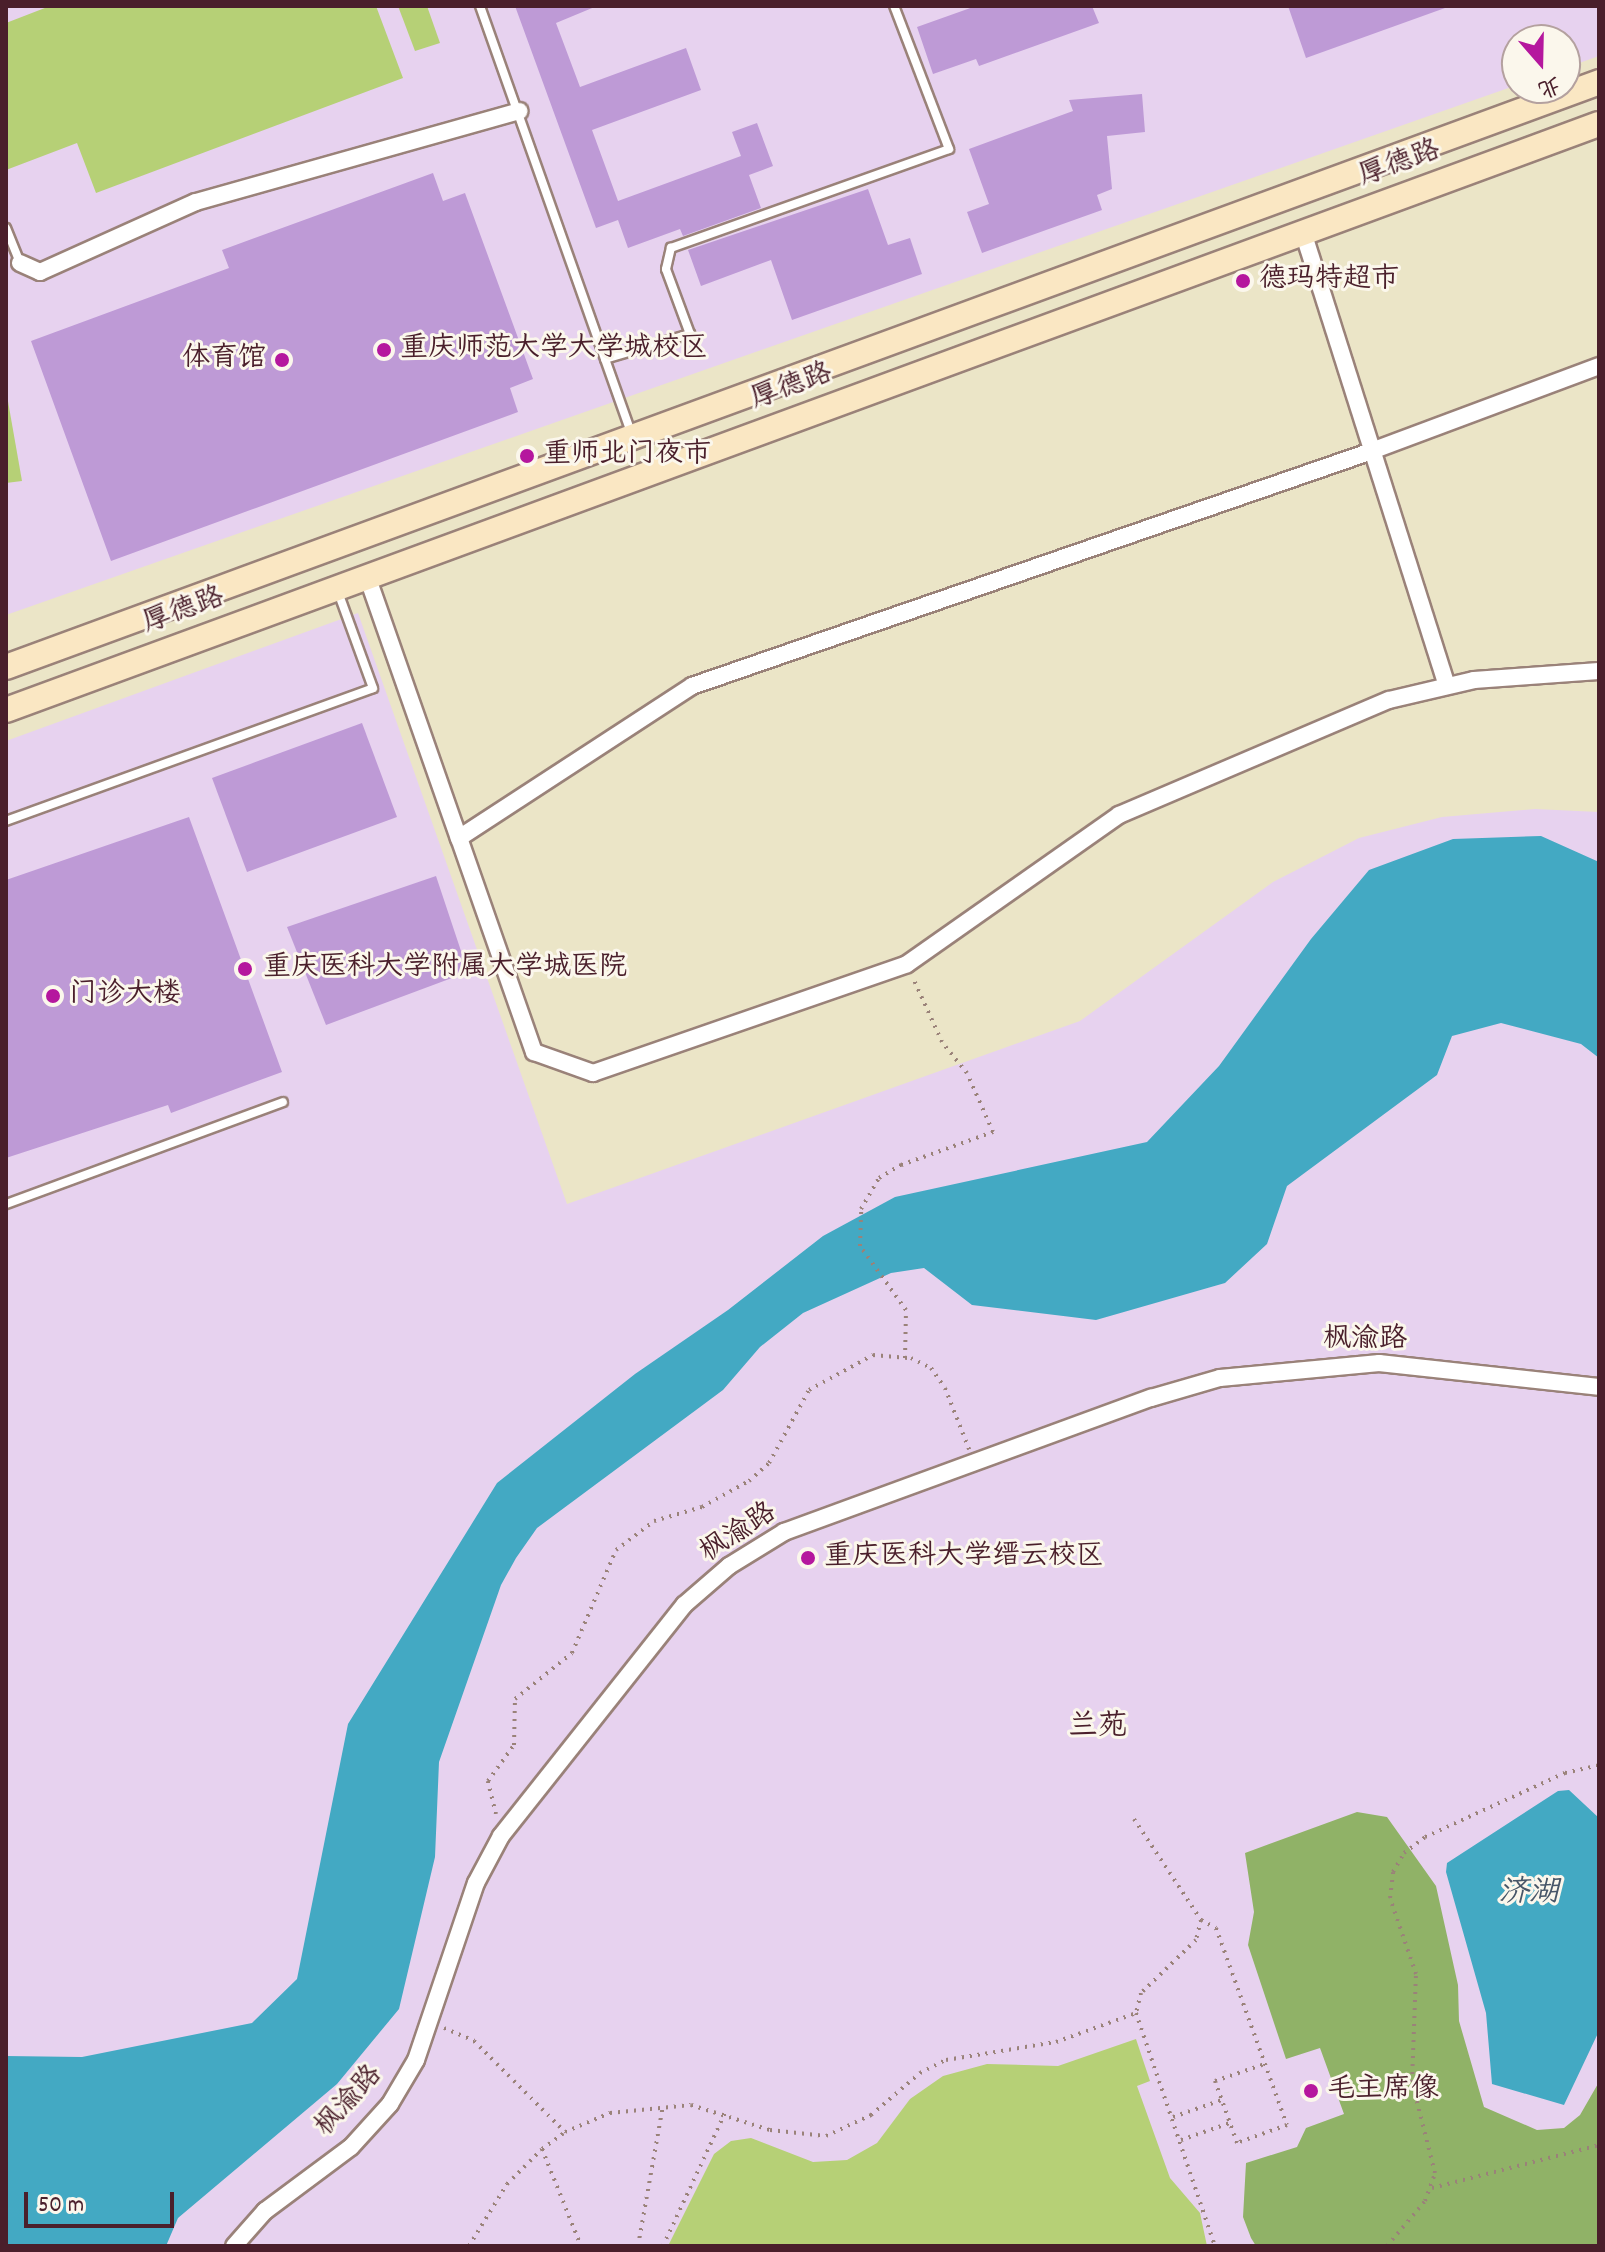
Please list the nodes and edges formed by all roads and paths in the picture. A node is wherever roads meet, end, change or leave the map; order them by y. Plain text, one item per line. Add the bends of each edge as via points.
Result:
1 (480, 6) edge
2 (894, 6) edge
3 (1599, 82) edge
4 (519, 111) junction
5 (1599, 124) edge
6 (6, 228) edge
7 (1303, 232) junction
8 (20, 263) joint
9 (605, 359) junction
10 (1599, 366) edge
11 (633, 438) junction
12 (1372, 451) junction
13 (367, 576) junction
14 (336, 587) junction
15 (6, 667) edge
16 (1599, 671) edge
17 (1447, 686) junction
18 (6, 710) edge
19 (6, 821) edge
20 (459, 838) junction
21 (907, 964) junction
22 (283, 1102) dead end
23 (6, 1204) edge
24 (905, 1358) junction
25 (1599, 1387) edge
26 (974, 1463) junction
27 (1599, 1765) edge
28 (1134, 1819) dead end
29 (501, 1836) junction
30 (1201, 1920) junction
31 (1136, 2013) junction
32 (428, 2023) junction
33 (1265, 2064) junction
34 (1222, 2100) junction
35 (663, 2105) junction
36 (725, 2113) junction
37 (1173, 2117) junction
38 (1230, 2123) junction
39 (565, 2132) junction
40 (1181, 2140) junction
41 (1599, 2145) edge
42 (542, 2149) junction
43 (1432, 2188) junction
44 (234, 2246) edge
45 (469, 2246) edge
46 (581, 2246) edge
47 (638, 2246) edge
48 (663, 2246) edge
49 (1215, 2246) edge
50 (1387, 2246) edge

1 - 4 lane
2 - 9 lane via 949,149 671,248 666,269 690,334
3 - 11 main road, 厚德路
4 - 8 street via 196,202 40,272
4 - 9 lane
5 - 7 main road, 厚德路
6 - 8 lane
7 - 12 street
7 - 13 main road, 厚德路
9 - 11 lane
10 - 12 street
11 - 15 main road, 厚德路
12 - 17 street
12 - 20 street via 692,686
13 - 14 main road, 厚德路
13 - 20 street
14 - 18 main road, 厚德路
14 - 19 lane via 373,688
16 - 17 street
17 - 21 street via 1389,700 1119,815
20 - 21 street via 534,1052 593,1073
21 - 24 path via 942,1042 967,1073 993,1132 901,1165 879,1178 861,1209 860,1246 906,1310
22 - 23 lane
24 - 26 path via 931,1368 945,1388
24 - 29 path via 873,1355 809,1390 769,1463 749,1481 702,1507 654,1521 616,1550 572,1653 515,1699 514,1745 488,1781
25 - 26 street, 枫渝路 via 1379,1363 1295,1367 1220,1378 1151,1398
26 - 29 street, 枫渝路 via 784,1532 729,1566 684,1605
27 - 43 path via 1565,1773 1425,1837 1404,1853 1393,1872 1390,1898 1416,1974 1410,2063 1434,2156
28 - 30 path
29 - 32 street, 枫渝路 via 476,1883
30 - 31 path via 1196,1940 1141,1993
30 - 33 path via 1216,1928
31 - 36 path via 1056,2042 946,2060 920,2073 871,2115 826,2136 770,2130
31 - 37 path
32 - 39 path via 474,2041
32 - 44 street, 枫渝路 via 416,2060 390,2104 351,2147 265,2211
33 - 34 path via 1215,2081
33 - 38 path via 1287,2125 1237,2143
34 - 37 path
34 - 38 path
35 - 36 path
35 - 39 path via 610,2113
35 - 47 path
36 - 48 path
37 - 40 path
38 - 40 path
39 - 42 path
40 - 49 path
41 - 43 path
42 - 45 path via 507,2184
42 - 46 path
43 - 50 path

